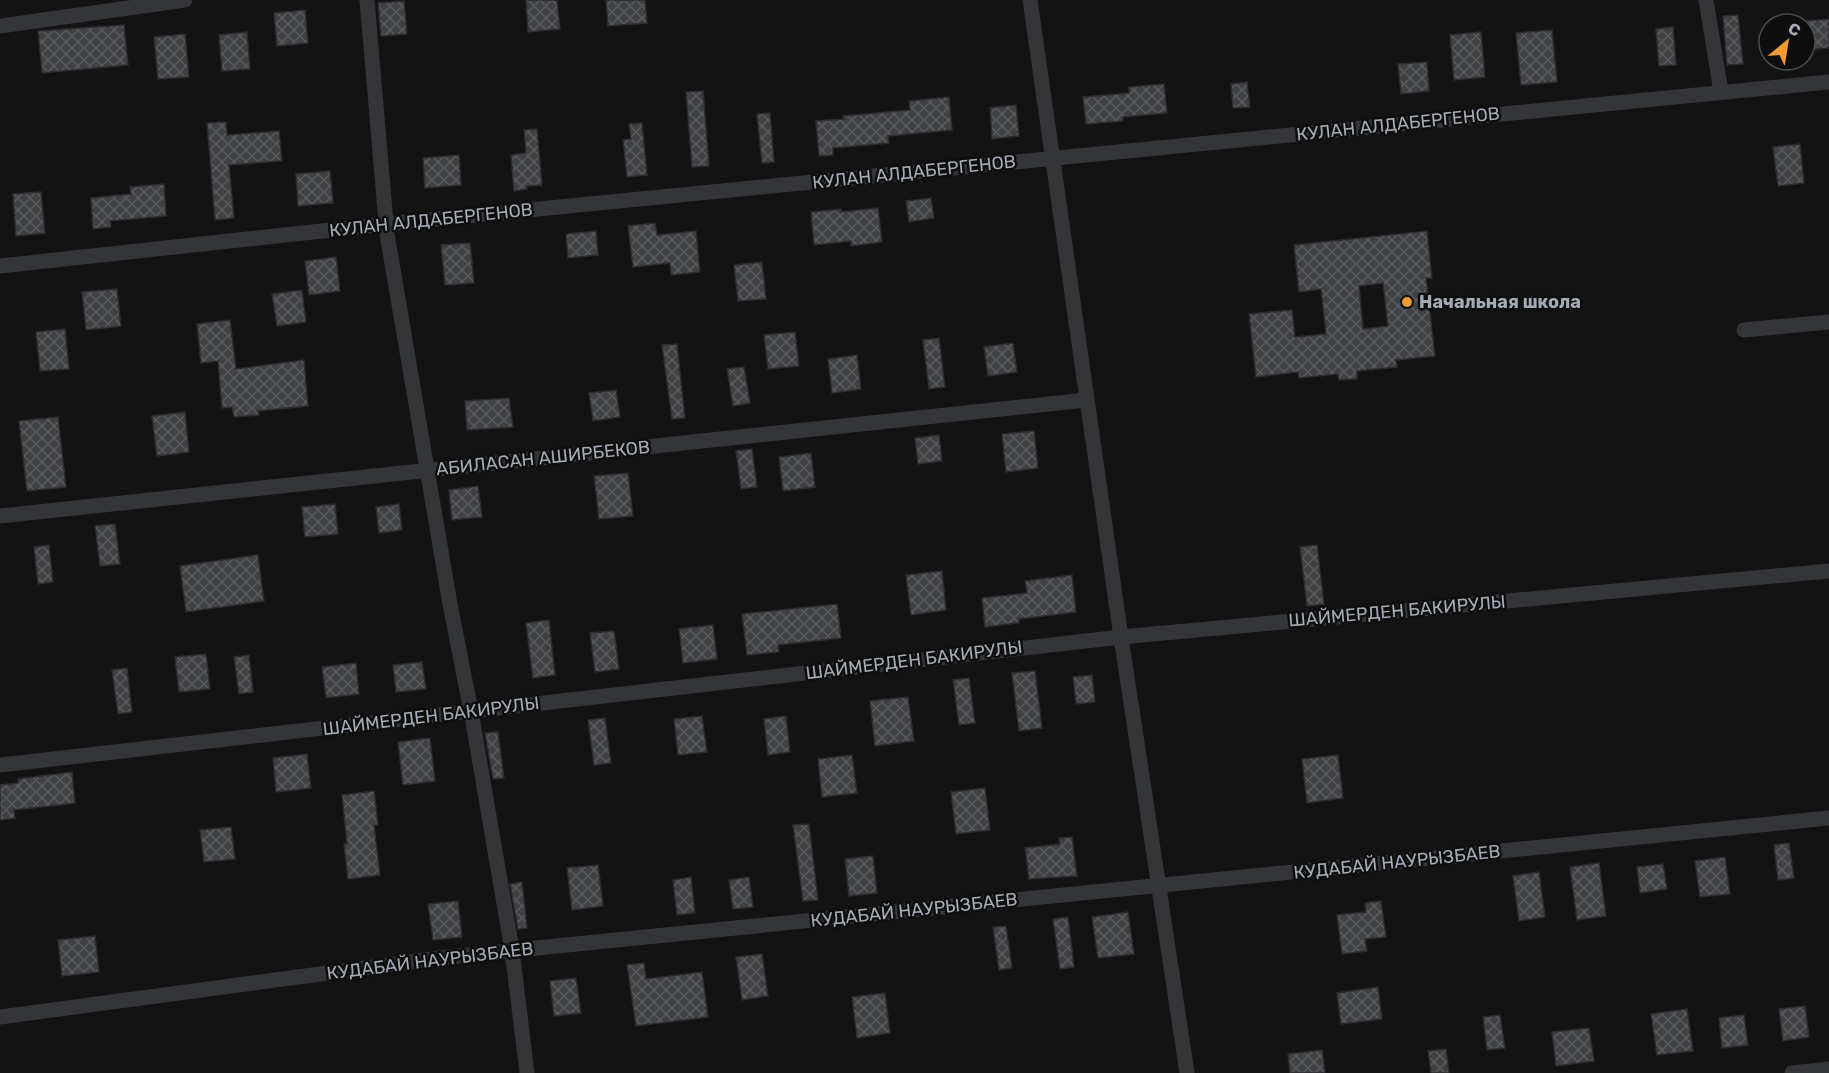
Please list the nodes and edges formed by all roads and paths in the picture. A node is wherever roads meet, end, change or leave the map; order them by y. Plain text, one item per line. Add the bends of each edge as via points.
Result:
1 (185, 0) edge
2 (367, 0) edge
3 (1030, 0) edge
4 (1706, 0) edge
5 (0, 26) edge
6 (1829, 82) edge
7 (1721, 92) junction
8 (1053, 159) junction
9 (386, 224) junction
10 (0, 266) edge
11 (1829, 322) edge
12 (1744, 330) dead end
13 (1086, 400) junction
14 (428, 470) junction
15 (0, 516) edge
16 (1829, 571) edge
17 (1120, 637) junction
18 (471, 711) junction
19 (0, 765) edge
20 (1829, 818) edge
21 (1159, 885) junction
22 (512, 950) junction
23 (0, 1017) edge
24 (1829, 1069) edge
25 (527, 1073) edge
26 (1187, 1073) edge
27 (1792, 1073) edge

1 - 5 street
2 - 9 street
3 - 8 street
4 - 7 street
6 - 7 street, КУЛАН АЛДАБЕРГЕНОВ
7 - 8 street, КУЛАН АЛДАБЕРГЕНОВ
8 - 9 street, КУЛАН АЛДАБЕРГЕНОВ
8 - 13 street
9 - 10 street, КУЛАН АЛДАБЕРГЕНОВ
9 - 14 street
11 - 12 street
13 - 14 street, АБИЛАСАН АШИРБЕКОВ
13 - 17 street
14 - 15 street, АБИЛАСАН АШИРБЕКОВ
14 - 18 street
16 - 17 street, ШАЙМЕРДЕН БАКИРУЛЫ
17 - 18 street, ШАЙМЕРДЕН БАКИРУЛЫ
17 - 21 street
18 - 19 street, ШАЙМЕРДЕН БАКИРУЛЫ
18 - 22 street
20 - 21 street, КУДАБАЙ НАУРЫЗБАЕВ
21 - 22 street, КУДАБАЙ НАУРЫЗБАЕВ
21 - 26 street
22 - 23 street, КУДАБАЙ НАУРЫЗБАЕВ
22 - 25 street
24 - 27 street

